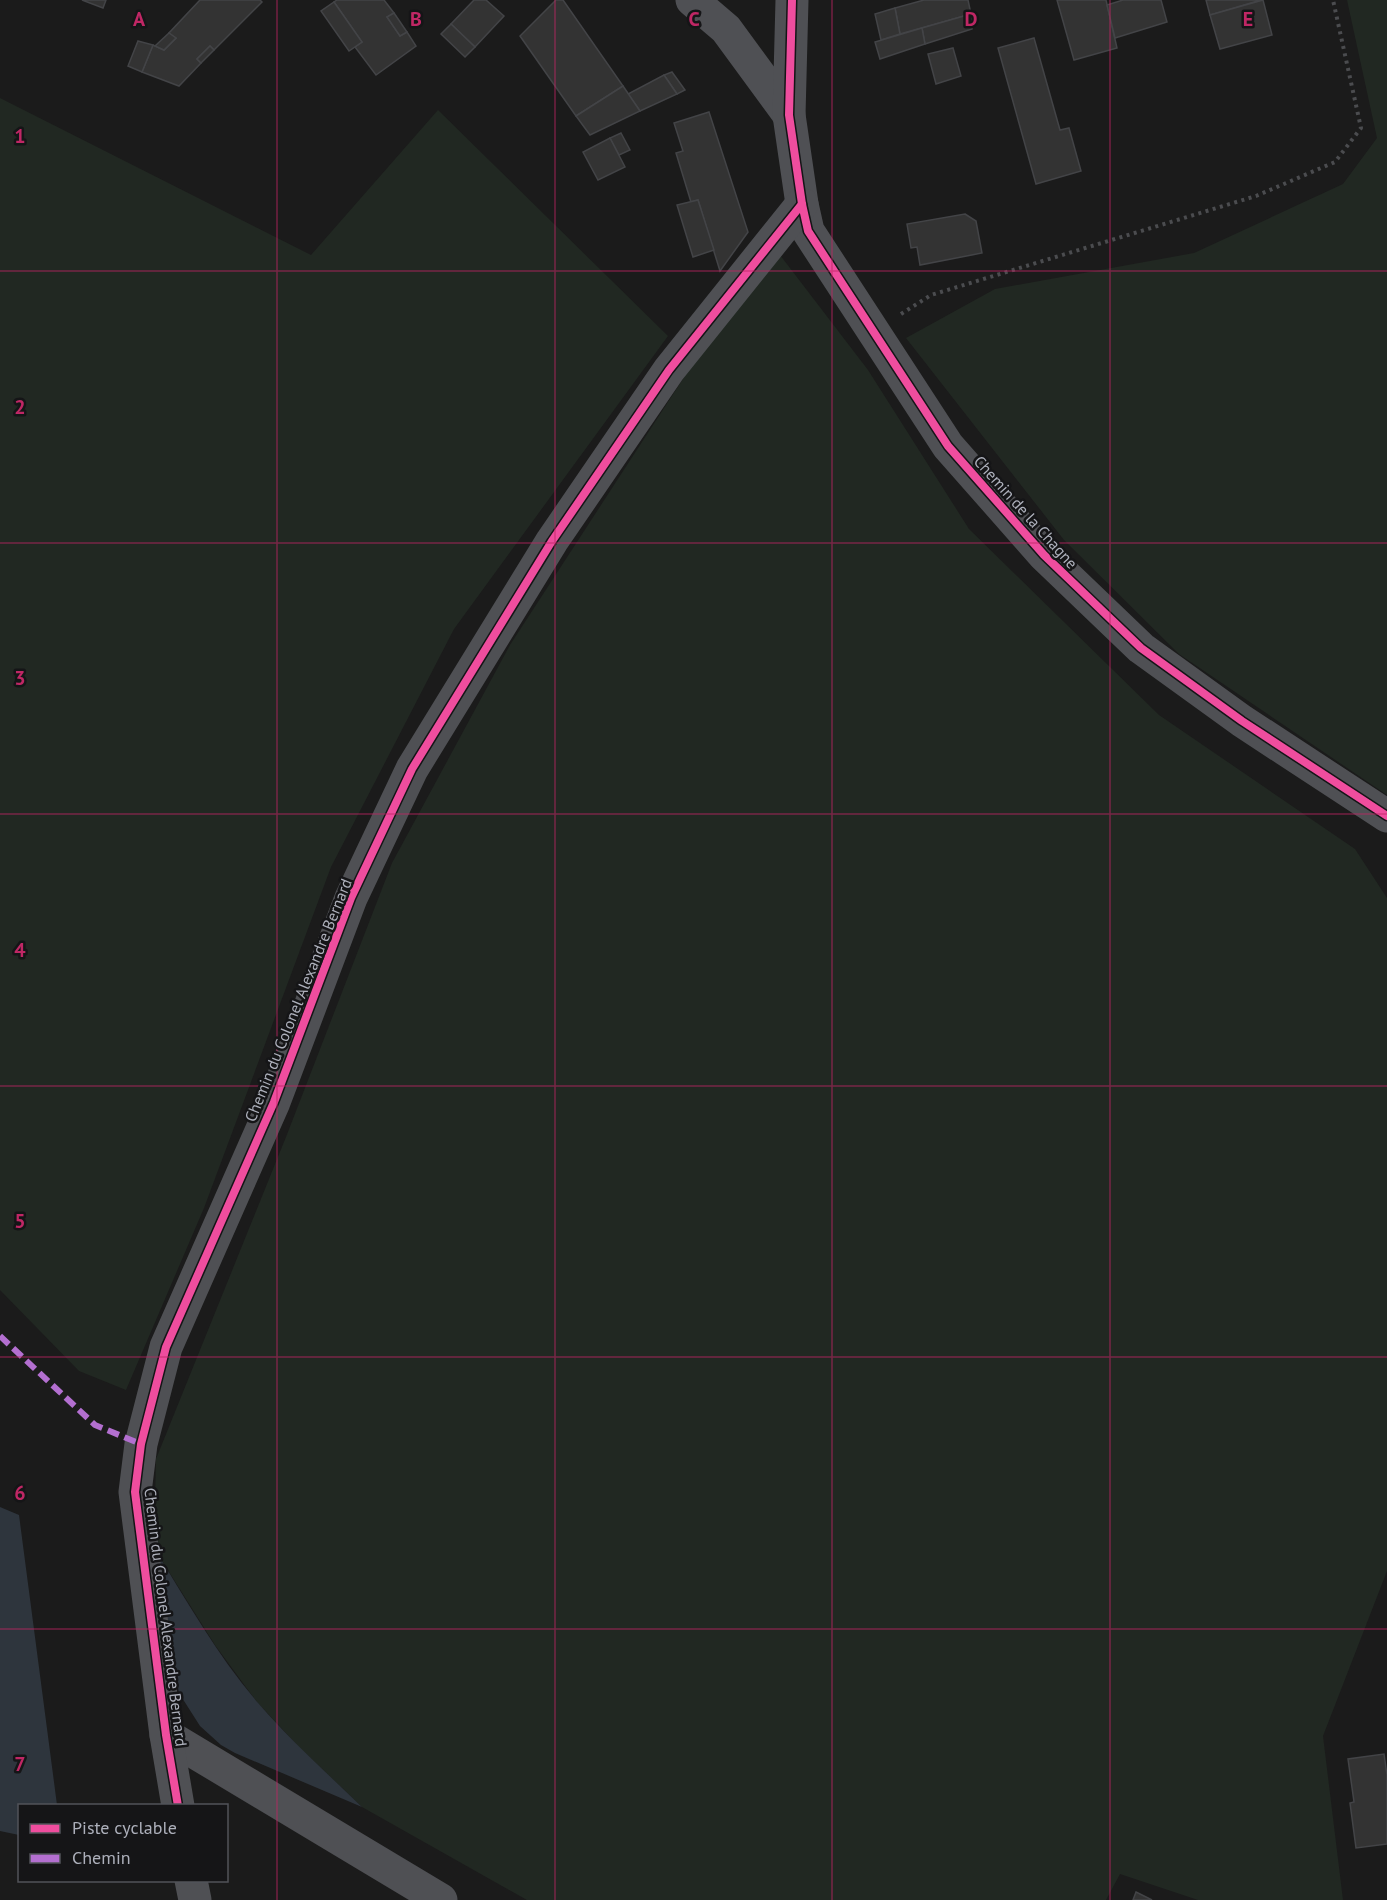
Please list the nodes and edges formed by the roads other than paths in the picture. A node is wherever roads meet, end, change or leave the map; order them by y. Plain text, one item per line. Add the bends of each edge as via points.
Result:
1 (693, 0) edge
2 (792, 0) edge
3 (789, 115) junction
4 (802, 204) junction
5 (1387, 816) edge
6 (166, 1735) junction
7 (178, 1804) edge
8 (191, 1882) edge
9 (195, 1900) edge
10 (441, 1900) edge

1 - 3 street, Chemin de la Chagne via 726,29
2 - 3 street
3 - 4 street, Chemin de la Chagne
4 - 5 street, Chemin de la Chagne via 808,231 948,446 1044,555 1141,648 1242,722
4 - 6 street, Chemin du Colonel Alexandre Bernard via 669,370 552,541 412,770 351,898 274,1102 166,1347 141,1444 135,1492
6 - 7 street, Chemin du Colonel Alexandre Bernard
6 - 10 street
8 - 9 street

